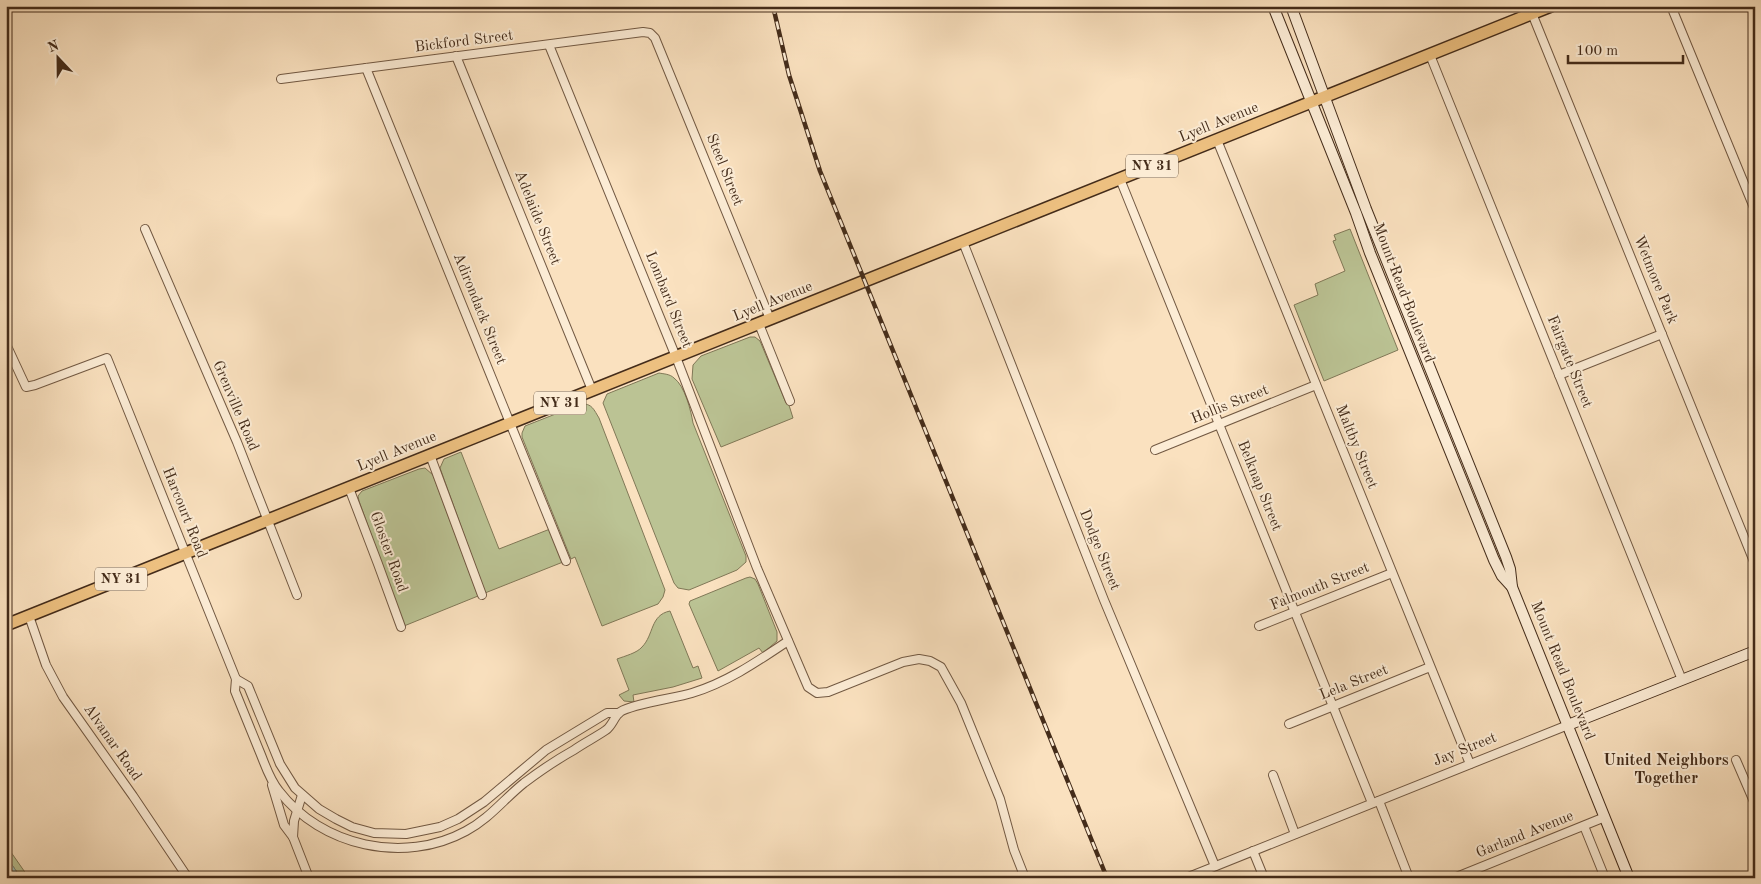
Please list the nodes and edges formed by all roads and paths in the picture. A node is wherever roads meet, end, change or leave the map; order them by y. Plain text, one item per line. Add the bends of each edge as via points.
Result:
1 (1273, 6) edge
2 (1291, 6) edge
3 (1551, 6) edge
4 (1671, 6) edge
5 (1531, 10) edge
6 (650, 33) joint
7 (549, 45) junction
8 (1430, 55) junction
9 (456, 56) junction
10 (366, 68) junction
11 (281, 79) dead end
12 (1325, 97) junction
13 (1311, 103) junction
14 (1217, 140) junction
15 (1120, 179) junction
16 (1755, 210) edge
17 (146, 229) dead end
18 (963, 242) junction
19 (770, 319) junction
20 (759, 324) junction
21 (1662, 334) junction
22 (6, 344) edge
23 (676, 357) junction
24 (1559, 375) junction
25 (1316, 385) junction
26 (592, 390) junction
27 (790, 401) dead end
28 (511, 423) junction
29 (1219, 424) junction
30 (1155, 450) dead end
31 (430, 455) junction
32 (349, 488) junction
33 (267, 520) junction
34 (185, 553) junction
35 (566, 561) dead end
36 (1755, 564) edge
37 (1392, 573) junction
38 (1512, 587) junction
39 (482, 594) dead end
40 (297, 595) dead end
41 (1294, 612) junction
42 (29, 616) junction
43 (6, 625) edge
44 (1259, 626) dead end
45 (400, 627) dead end
46 (788, 641) junction
47 (1755, 651) edge
48 (1430, 667) junction
49 (236, 679) junction
50 (1682, 680) junction
51 (1333, 706) junction
52 (619, 713) junction
53 (1289, 724) dead end
54 (1568, 725) junction
55 (1736, 760) dead end
56 (1470, 764) junction
57 (1273, 775) dead end
58 (270, 777) junction
59 (302, 795) junction
60 (1376, 802) junction
61 (1755, 804) edge
62 (298, 809) junction
63 (1605, 817) junction
64 (1584, 826) junction
65 (1295, 834) junction
66 (293, 837) junction
67 (1253, 851) junction
68 (1215, 866) junction
69 (188, 878) edge
70 (309, 878) edge
71 (1025, 878) edge
72 (1186, 878) edge
73 (1264, 878) edge
74 (1410, 878) edge
75 (1454, 878) edge
76 (1605, 878) edge
77 (1629, 878) edge

1 - 13 main road, Mount Read Boulevard
2 - 12 main road, Mount Read Boulevard
3 - 5 main road, Lyell Avenue / NY 31
4 - 16 street
5 - 8 main road, Lyell Avenue / NY 31
5 - 21 street, Wetmore Park
6 - 7 street, Bickford Street
6 - 19 street, Steel Street via 655,38
7 - 9 street, Bickford Street
7 - 23 street, Lombard Street
8 - 12 main road, Lyell Avenue / NY 31
8 - 24 street, Fairgate Street
9 - 10 street, Bickford Street
9 - 26 street, Adelaide Street
10 - 11 street, Bickford Street
10 - 28 street, Adirondack Street
12 - 13 main road, Lyell Avenue / NY 31
12 - 38 main road, Mount Read Boulevard via 1369,217 1506,556
13 - 14 main road, Lyell Avenue / NY 31
13 - 38 main road, Mount Read Boulevard via 1494,560
14 - 15 main road, Lyell Avenue / NY 31
14 - 25 street, Maltby Street
15 - 18 main road, Lyell Avenue / NY 31
15 - 29 street, Belknap Street
17 - 33 street, Grenville Road
18 - 19 main road, Lyell Avenue / NY 31
18 - 68 street, Dodge Street via 1110,614
19 - 20 main road, Lyell Avenue / NY 31
20 - 23 main road, Lyell Avenue / NY 31
20 - 27 street
21 - 24 street
21 - 36 street, Wetmore Park
22 - 34 street, Harcourt Road via 26,387 107,358
23 - 26 main road, Lyell Avenue / NY 31
23 - 46 street, Lombard Street
24 - 50 street, Fairgate Street
25 - 29 street, Hollis Street
25 - 37 street, Maltby Street
26 - 28 main road, Lyell Avenue / NY 31
28 - 31 main road, Lyell Avenue / NY 31
28 - 35 street, Adirondack Street
29 - 30 street, Hollis Street
29 - 41 street, Belknap Street
31 - 32 main road, Lyell Avenue / NY 31
31 - 39 street
32 - 33 main road, Lyell Avenue / NY 31
32 - 45 street, Gloster Road
33 - 34 main road, Lyell Avenue / NY 31
33 - 40 street, Grenville Road
34 - 42 main road, Lyell Avenue / NY 31
34 - 49 street, Harcourt Road
37 - 41 street, Falmouth Street
37 - 48 street, Maltby Street
38 - 54 main road, Mount Read Boulevard
41 - 44 street, Falmouth Street
41 - 51 street, Belknap Street
42 - 43 main road, Lyell Avenue / NY 31
42 - 69 street, Alvanar Road via 46,665 63,697
46 - 52 street via 758,662 712,686 627,708
46 - 71 street, Lombard Street via 808,688 817,693 828,692 903,662 919,659 941,667 961,703 1000,799
47 - 50 main road, Jay Street
48 - 51 street, Lela Street
48 - 56 street, Maltby Street
49 - 58 street via 235,691
49 - 59 street via 248,686 280,764
50 - 54 main road, Jay Street
51 - 53 street, Lela Street
51 - 60 street, Belknap Street
52 - 59 street via 607,713 546,750 484,802 458,820 440,827 406,834 374,833 336,819
52 - 62 street via 608,729 523,784 482,822 448,839 413,848 373,846 335,835
54 - 56 street, Jay Street
54 - 63 main road, Mount Read Boulevard
55 - 61 street
56 - 60 street, Jay Street
57 - 65 street
58 - 62 street
58 - 66 street via 284,825
59 - 62 street
60 - 65 street, Jay Street
60 - 74 street, Belknap Street
62 - 66 street
63 - 64 street, Garland Avenue
63 - 77 main road, Mount Read Boulevard
64 - 75 street, Garland Avenue
64 - 76 street
65 - 67 street, Jay Street
66 - 70 street
67 - 68 street, Jay Street
67 - 73 street
68 - 72 street, Jay Street

